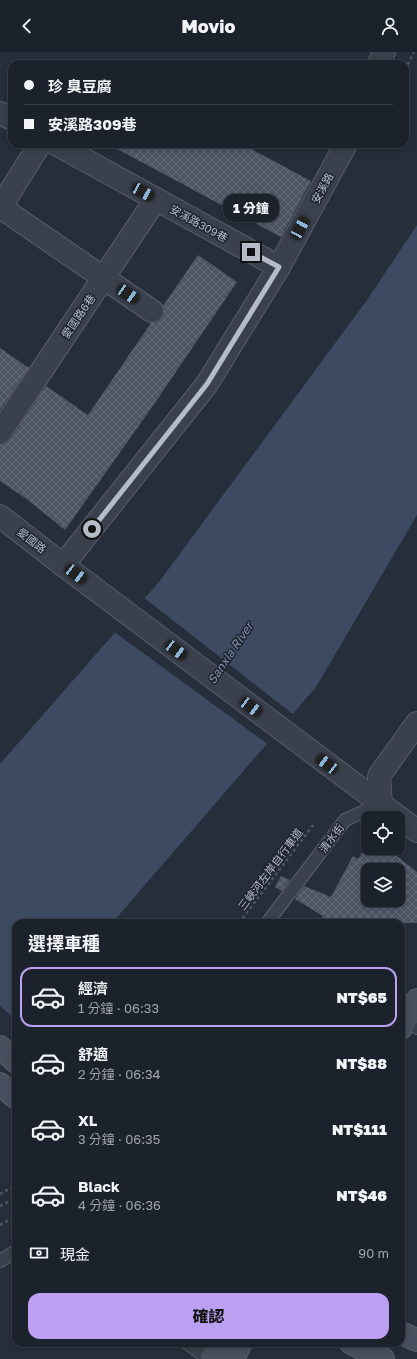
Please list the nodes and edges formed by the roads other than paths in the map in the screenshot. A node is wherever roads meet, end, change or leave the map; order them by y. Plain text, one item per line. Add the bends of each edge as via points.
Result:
1 (38, 148) edge
2 (63, 148) edge
3 (344, 148) edge
4 (156, 199) junction
5 (0, 208) edge
6 (279, 267) junction
7 (104, 278) junction
8 (152, 311) dead end
9 (0, 432) edge
10 (0, 516) edge
11 (63, 565) junction
12 (417, 723) edge
13 (372, 798) junction
14 (417, 831) edge
15 (270, 919) edge
16 (417, 1000) edge
17 (408, 1025) edge
18 (0, 1048) edge
19 (12, 1058) edge
20 (0, 1084) edge
21 (12, 1094) edge
22 (12, 1254) edge
23 (0, 1261) edge
24 (405, 1335) edge
25 (417, 1340) edge
26 (192, 1347) edge
27 (218, 1347) edge
28 (239, 1347) edge
29 (359, 1347) edge
30 (210, 1359) edge
31 (233, 1359) edge
32 (383, 1359) edge

1 - 5 street
2 - 4 street, 安溪路309巷
3 - 6 street, 安溪路
4 - 6 street, 安溪路309巷
4 - 7 street, 愛國路6巷
5 - 7 street
6 - 11 street, 安溪路 via 207,384
7 - 8 street
7 - 9 street, 愛國路6巷
10 - 11 street, 愛國路
11 - 13 street, 愛國路
12 - 13 street via 379,776
13 - 14 street, 愛國路
13 - 15 lane, 清水街 via 345,820
16 - 17 main road
18 - 19 main road
20 - 21 main road
22 - 23 lane
24 - 25 main road
26 - 30 lane
27 - 30 main road
28 - 31 main road
29 - 32 main road

